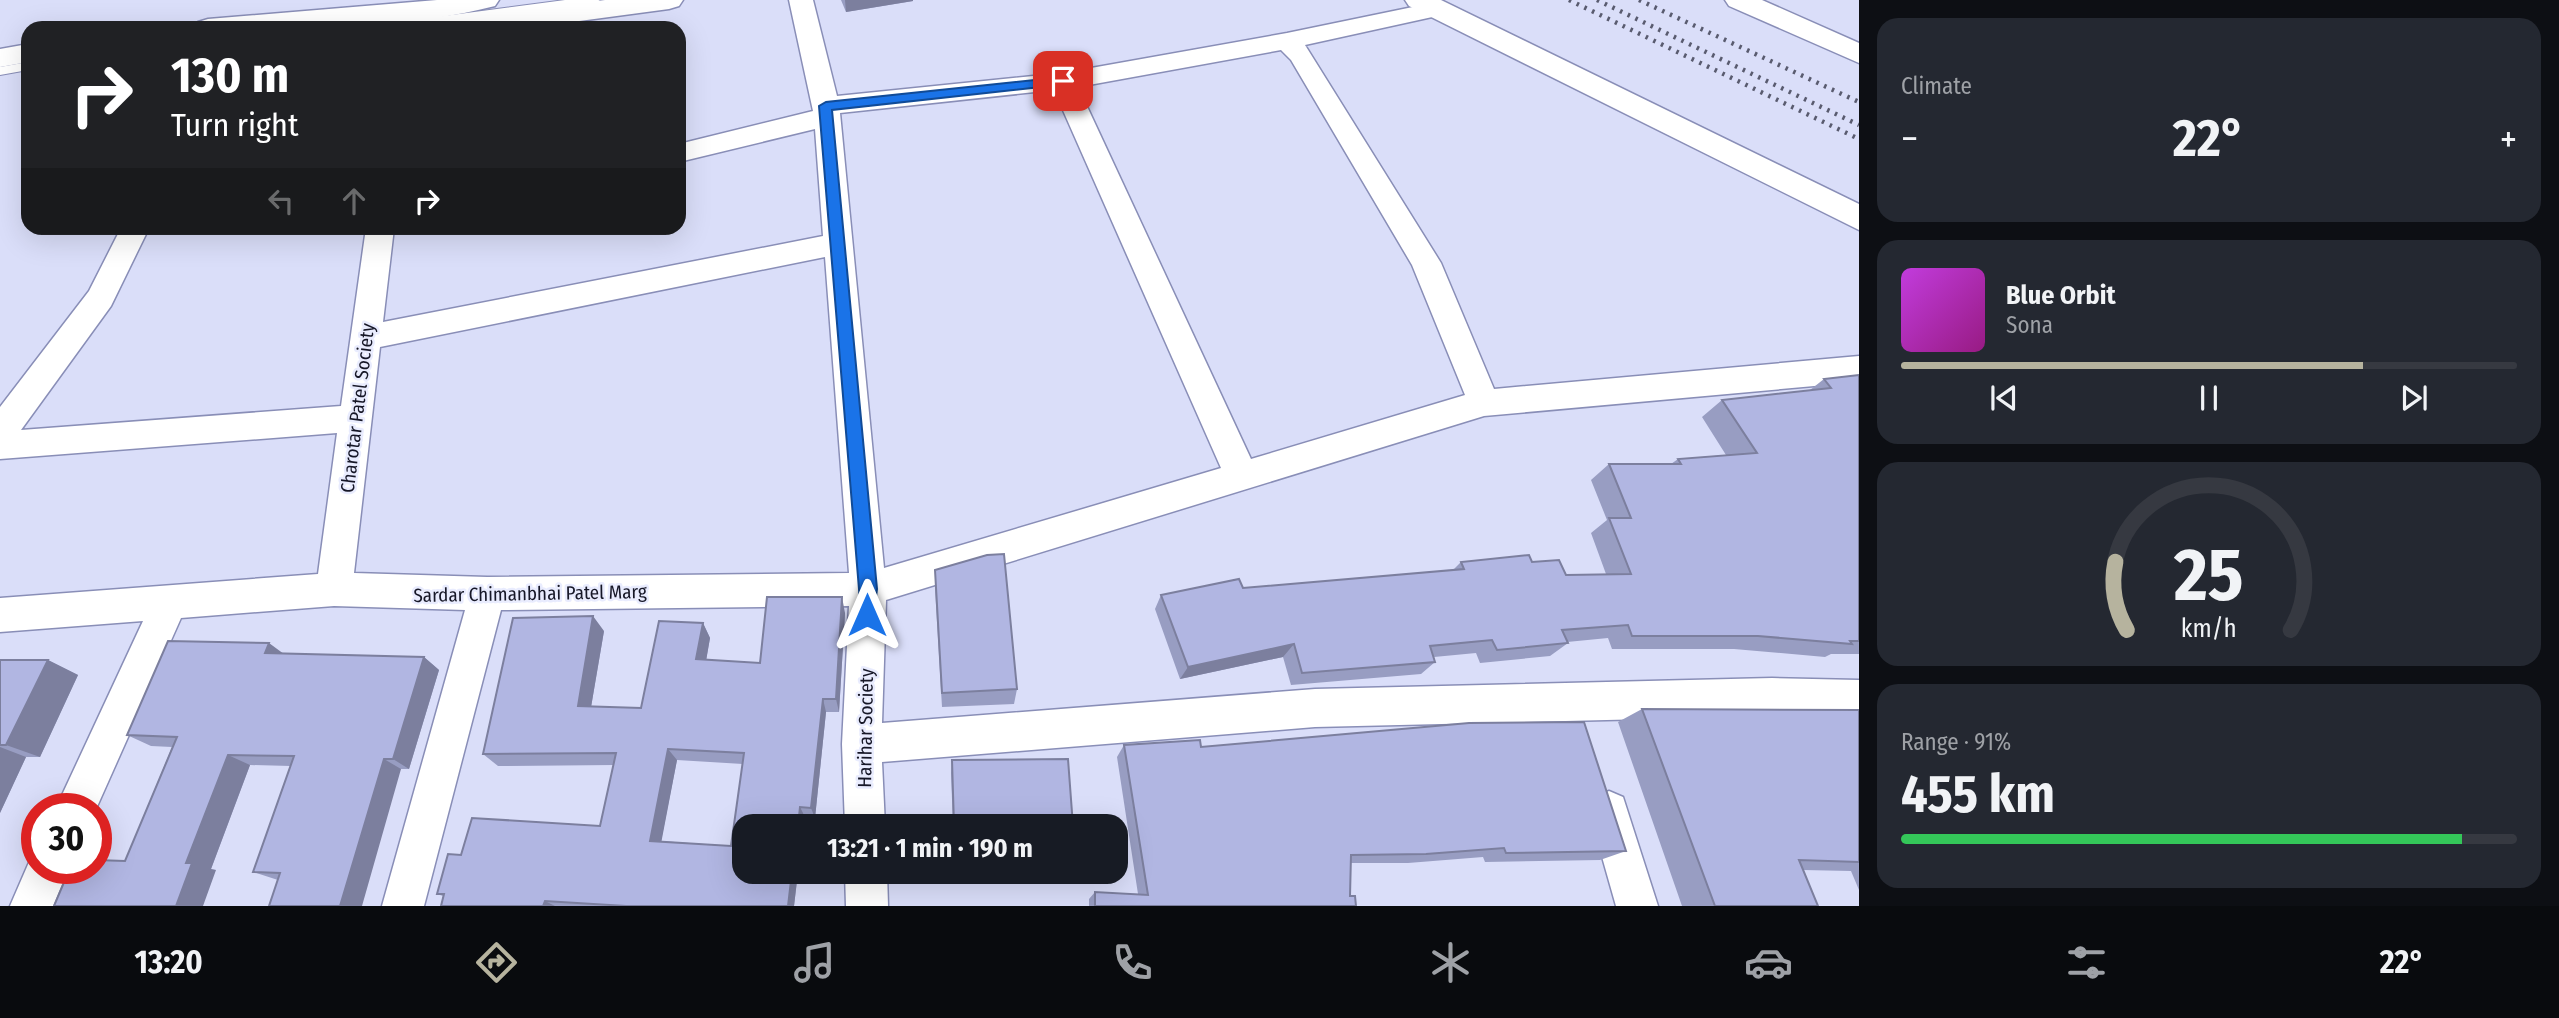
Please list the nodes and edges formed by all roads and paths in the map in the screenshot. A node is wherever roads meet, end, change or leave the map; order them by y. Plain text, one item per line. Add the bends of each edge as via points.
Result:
1 (485, 0) edge
2 (594, 0) edge
3 (669, 0) edge
4 (800, 0) edge
5 (1739, 0) edge
6 (1428, 5) edge
7 (292, 21) edge
8 (432, 21) edge
9 (514, 21) edge
10 (1287, 41) junction
11 (21, 54) edge
12 (1859, 54) edge
13 (0, 58) edge
14 (21, 66) edge
15 (0, 71) edge
16 (21, 77) edge
17 (0, 81) edge
18 (1063, 81) junction
19 (825, 111) junction
20 (686, 151) edge
21 (1859, 218) edge
22 (132, 235) edge
23 (379, 235) edge
24 (837, 244) junction
25 (366, 338) junction
26 (1859, 369) edge
27 (1484, 404) junction
28 (356, 418) junction
29 (0, 432) edge
30 (0, 445) edge
31 (1242, 476) junction
32 (334, 589) junction
33 (868, 589) junction
34 (473, 594) junction
35 (256, 595) junction
36 (170, 602) junction
37 (0, 615) edge
38 (1859, 699) edge
39 (1577, 704) junction
40 (1588, 741) edge
41 (862, 744) junction
42 (1599, 779) edge
43 (83, 793) edge
44 (864, 814) edge
45 (41, 884) edge
46 (866, 884) edge
47 (31, 906) edge
48 (403, 906) edge
49 (867, 906) edge
50 (1637, 906) edge

1 - 7 main road via 435,9
2 - 8 lane
3 - 9 main road
4 - 19 street, Harihar Society
5 - 12 main road
6 - 10 street
6 - 21 main road
10 - 18 street
10 - 27 street via 1301,55 1426,263
11 - 13 main road
14 - 15 lane
16 - 17 main road
18 - 19 street
18 - 31 street
19 - 20 street
19 - 24 street, Harihar Society
22 - 29 street via 100,298
23 - 25 street, Charotar Patel Society
24 - 25 street
24 - 33 street, Harihar Society
25 - 28 street, Charotar Patel Society
26 - 27 street, Sardar Chimanbhai Patel Marg
27 - 31 street, Sardar Chimanbhai Patel Marg
28 - 30 street
28 - 32 street, Charotar Patel Society
31 - 33 street, Sardar Chimanbhai Patel Marg
32 - 34 street
32 - 35 street
33 - 34 street, Sardar Chimanbhai Patel Marg
33 - 41 street, Harihar Society
34 - 35 street, Sardar Chimanbhai Patel Marg
34 - 48 street
35 - 36 street
36 - 37 street
36 - 43 street
38 - 39 street via 1772,697
39 - 40 street
39 - 41 street via 1315,709
41 - 44 street, Harihar Society
42 - 50 street
45 - 47 street
46 - 49 street

